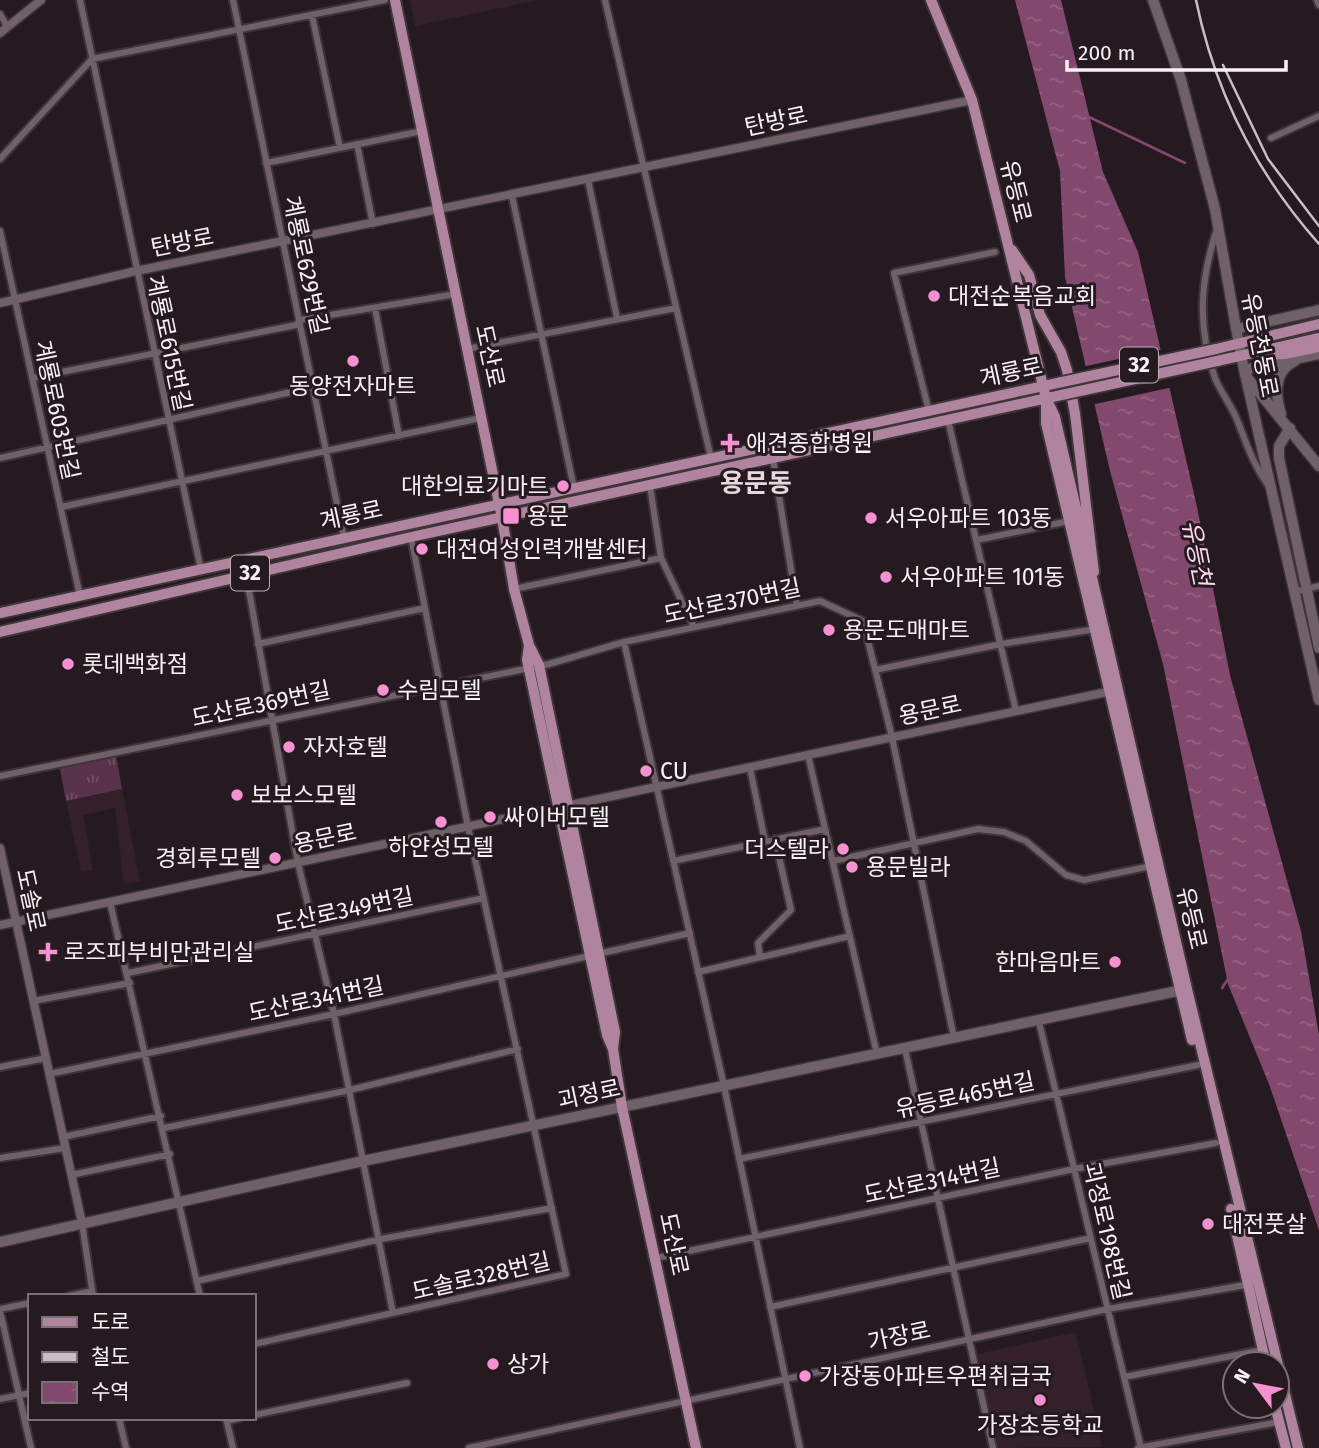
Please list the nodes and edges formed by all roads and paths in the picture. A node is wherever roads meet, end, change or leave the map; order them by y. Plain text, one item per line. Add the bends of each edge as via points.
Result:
1 (41, 0) edge
2 (80, 0) edge
3 (233, 0) edge
4 (385, 0) edge
5 (395, 0) edge
6 (605, 0) edge
7 (931, 0) edge
8 (1153, 0) edge
9 (1317, 0) edge
10 (1319, 5) edge
11 (0, 14) edge
12 (312, 15) junction
13 (7, 26) junction
14 (239, 30) junction
15 (0, 33) edge
16 (92, 59) junction
17 (972, 100) junction
18 (1316, 117) edge
19 (1319, 128) edge
20 (422, 131) junction
21 (1271, 138) dead end
22 (358, 145) junction
23 (340, 148) junction
24 (0, 159) edge
25 (266, 163) junction
26 (644, 168) junction
27 (588, 180) junction
28 (512, 196) junction
29 (438, 211) junction
30 (373, 224) junction
31 (1217, 229) junction
32 (0, 231) edge
33 (283, 242) junction
34 (1008, 245) junction
35 (995, 252) dead end
36 (136, 271) junction
37 (456, 294) junction
38 (15, 299) junction
39 (0, 303) edge
40 (375, 308) junction
41 (676, 308) junction
42 (1319, 310) edge
43 (617, 318) junction
44 (1319, 318) edge
45 (300, 320) junction
46 (1319, 324) edge
47 (1236, 329) junction
48 (541, 334) junction
49 (1319, 338) edge
50 (1252, 339) junction
51 (1238, 343) junction
52 (1319, 347) edge
53 (467, 349) junction
54 (1253, 352) junction
55 (154, 354) junction
56 (1319, 354) edge
57 (1241, 356) junction
58 (1303, 358) junction
59 (1244, 372) junction
60 (32, 378) junction
61 (1044, 386) junction
62 (313, 387) junction
63 (1046, 398) junction
64 (929, 411) junction
65 (481, 418) junction
66 (1282, 418) junction
67 (167, 420) junction
68 (948, 420) junction
69 (1290, 428) junction
70 (399, 436) junction
71 (47, 447) junction
72 (325, 451) junction
73 (0, 458) edge
74 (711, 458) junction
75 (773, 459) junction
76 (1319, 466) edge
77 (180, 482) junction
78 (650, 486) junction
79 (573, 488) junction
80 (1271, 489) junction
81 (499, 504) junction
82 (61, 506) junction
83 (502, 518) junction
84 (1069, 521) junction
85 (411, 537) junction
86 (344, 538) junction
87 (977, 540) junction
88 (661, 558) junction
89 (201, 570) junction
90 (246, 574) junction
91 (1093, 585) junction
92 (1319, 586) edge
93 (514, 589) junction
94 (1306, 589) junction
95 (1294, 592) junction
96 (80, 596) junction
97 (797, 606) junction
98 (425, 608) junction
99 (0, 613) edge
100 (694, 628) junction
101 (1096, 629) junction
102 (0, 632) edge
103 (624, 642) junction
104 (258, 644) junction
105 (1001, 644) junction
106 (1319, 648) edge
107 (534, 666) junction
108 (875, 670) junction
109 (440, 685) junction
110 (1114, 690) junction
111 (1319, 700) edge
112 (1016, 711) junction
113 (272, 720) junction
114 (892, 737) junction
115 (808, 755) junction
116 (750, 768) junction
117 (0, 776) edge
118 (657, 788) junction
119 (563, 808) junction
120 (468, 827) junction
121 (825, 829) junction
122 (775, 839) junction
123 (765, 841) junction
124 (914, 845) junction
125 (0, 848) edge
126 (673, 861) junction
127 (833, 861) junction
128 (298, 863) junction
129 (1151, 866) junction
130 (484, 898) junction
131 (110, 902) junction
132 (16, 922) junction
133 (0, 925) edge
134 (690, 933) junction
135 (315, 934) junction
136 (850, 936) junction
137 (594, 955) junction
138 (760, 957) junction
139 (698, 972) junction
140 (128, 973) junction
141 (502, 975) junction
142 (130, 983) junction
143 (1183, 990) junction
144 (33, 1001) junction
145 (334, 1014) junction
146 (1039, 1021) junction
147 (954, 1038) junction
148 (518, 1049) junction
149 (905, 1049) junction
150 (147, 1053) junction
151 (877, 1054) junction
152 (46, 1058) junction
153 (1198, 1065) junction
154 (0, 1068) edge
155 (49, 1074) junction
156 (724, 1086) junction
157 (350, 1090) junction
158 (1056, 1094) junction
159 (622, 1107) junction
160 (161, 1116) junction
161 (921, 1122) junction
162 (535, 1125) junction
163 (164, 1128) junction
164 (63, 1137) junction
165 (1216, 1143) junction
166 (65, 1148) junction
167 (170, 1154) junction
168 (0, 1158) edge
169 (739, 1160) junction
170 (363, 1161) junction
171 (1074, 1169) junction
172 (71, 1175) junction
173 (937, 1198) junction
174 (181, 1201) junction
175 (552, 1208) junction
176 (82, 1223) junction
177 (755, 1237) junction
178 (1091, 1238) junction
179 (381, 1239) junction
180 (0, 1242) edge
181 (656, 1258) junction
182 (953, 1269) junction
183 (197, 1281) junction
184 (1252, 1284) junction
185 (93, 1294) edge
186 (200, 1294) edge
187 (28, 1303) edge
188 (770, 1307) junction
189 (1108, 1309) junction
190 (0, 1310) edge
191 (393, 1313) junction
192 (968, 1339) junction
193 (256, 1344) edge
194 (1262, 1350) edge
195 (1221, 1358) edge
196 (1124, 1377) junction
197 (785, 1378) junction
198 (407, 1383) dead end
199 (28, 1393) edge
200 (19, 1395) junction
201 (0, 1399) edge
202 (686, 1402) junction
203 (256, 1415) edge
204 (119, 1420) edge
205 (227, 1420) edge
206 (1279, 1422) joint
207 (31, 1448) edge
208 (126, 1448) edge
209 (233, 1448) edge
210 (468, 1448) edge
211 (696, 1448) edge
212 (800, 1448) edge
213 (993, 1448) edge
214 (1140, 1448) edge
215 (1286, 1448) edge
216 (1298, 1448) edge

1 - 13 street
2 - 16 street, 계룡로615번길
3 - 14 street, 계룡로629번길
4 - 12 street
5 - 20 main road, 도산로
6 - 26 street
7 - 17 main road, 유등로
8 - 31 main road, 유등천동로 via 1186,100
9 - 10 street
11 - 13 street
12 - 14 street
12 - 23 street
13 - 15 street
14 - 16 street
14 - 25 street, 계룡로629번길
16 - 24 street
16 - 36 street, 계룡로615번길
17 - 26 street, 탄방로
17 - 34 main road, 유등로
18 - 19 street
18 - 21 street
20 - 22 street
20 - 29 main road, 도산로
22 - 23 street
22 - 30 street
23 - 25 street
25 - 33 street, 계룡로629번길
26 - 27 street, 탄방로
26 - 41 street
27 - 28 street, 탄방로
27 - 43 street
28 - 29 street, 탄방로
28 - 48 street
29 - 30 street, 탄방로
29 - 37 main road, 도산로
30 - 33 street, 탄방로
31 - 47 main road, 유등천동로
31 - 80 street via 1204,276 1202,327 1216,379 1254,465
32 - 38 street, 계룡로603번길
33 - 36 street, 탄방로
33 - 45 street, 계룡로629번길
34 - 61 main road, 유등로
34 - 91 main road via 1029,275 1040,315 1067,370 1094,559
35 - 64 street via 894,273
36 - 38 street, 탄방로
36 - 55 street, 계룡로615번길
37 - 40 street
37 - 53 main road, 도산로
38 - 39 street, 탄방로
38 - 60 street, 계룡로603번길
40 - 45 street
40 - 70 street
41 - 43 street
41 - 74 street
42 - 47 main road
43 - 48 street
44 - 50 main road via 1256,333
45 - 55 street via 296,325
45 - 62 street, 계룡로629번길
46 - 50 main road, 계룡로 / 32
47 - 51 main road, 유등천동로
48 - 53 street
48 - 79 street
49 - 54 main road, 계룡로 / 32
50 - 51 main road, 계룡로 / 32
51 - 57 main road, 유등천동로
51 - 61 main road, 계룡로 / 32, bridge
52 - 54 main road via 1270,356
53 - 65 main road, 도산로
54 - 57 main road, 계룡로 / 32
55 - 60 street
55 - 67 street, 계룡로615번길
56 - 58 main road
57 - 59 main road, 유등천동로
57 - 63 main road, 계룡로 / 32, bridge
58 - 59 main road
58 - 66 main road via 1291,362 1278,381
59 - 66 main road
59 - 80 main road, 유등천동로
60 - 71 street, 계룡로603번길
61 - 63 main road, 유등로
61 - 64 main road, 계룡로 / 32
62 - 67 street
62 - 72 street, 계룡로629번길
63 - 68 main road, 계룡로 / 32
63 - 84 main road, 유등로 via 1046,423
63 - 91 main road, 유등로 via 1055,417
64 - 74 main road, 계룡로 / 32
65 - 70 street
65 - 81 main road, 도산로
66 - 69 main road
67 - 71 street
67 - 77 street, 계룡로615번길
68 - 75 main road, 계룡로 / 32
68 - 87 street
69 - 76 main road
69 - 94 main road via 1279,446 1279,458
70 - 72 street
71 - 73 street
71 - 82 street, 계룡로603번길
72 - 77 street
72 - 86 street, 계룡로629번길
74 - 79 main road, 계룡로 / 32
75 - 78 main road, 계룡로 / 32
75 - 97 street
77 - 82 street
77 - 89 street, 계룡로615번길
78 - 83 main road, 계룡로 / 32
78 - 88 street
79 - 81 main road, 계룡로 / 32
80 - 95 main road, 유등천동로
81 - 83 main road, 도산로
81 - 86 main road, 계룡로 / 32
82 - 96 street, 계룡로603번길
83 - 85 main road, 계룡로 / 32
83 - 93 main road, 도산로
84 - 87 street
84 - 101 main road, 유등로
85 - 90 main road, 계룡로 / 32
85 - 98 street, 도솔로328번길
86 - 89 main road, 계룡로 / 32
87 - 105 street
88 - 93 street
88 - 100 street
89 - 96 main road, 계룡로 / 32
90 - 102 main road, 계룡로 / 32
90 - 104 street
91 - 110 main road, 유등로
92 - 94 street
93 - 107 main road, 도산로
94 - 95 street
94 - 106 main road
95 - 111 main road, 유등천동로
96 - 99 main road, 계룡로 / 32
97 - 100 street, 도산로370번길
97 - 108 street, 도산로370번길 via 820,601 863,621
98 - 104 street
98 - 109 street, 도솔로328번길
100 - 103 street, 도산로370번길
101 - 105 street
101 - 110 main road, 유등로
103 - 107 street, 도산로370번길
103 - 118 street
104 - 113 street
105 - 108 street
105 - 112 street
107 - 109 street, 도산로369번길
107 - 119 main road, 도산로
108 - 114 street, 도산로370번길
109 - 113 street, 도산로369번길
109 - 120 street, 도솔로328번길
110 - 112 street, 용문로
110 - 129 main road, 유등로
110 - 143 main road, 유등로
112 - 114 street, 용문로
113 - 117 street, 도산로369번길
113 - 128 street
114 - 115 street, 용문로
114 - 124 street, 도산로370번길
115 - 116 street, 용문로
115 - 121 street
116 - 118 street, 용문로
116 - 123 street
118 - 119 street, 용문로
118 - 126 street
119 - 120 street, 용문로
119 - 137 main road, 도산로
120 - 128 street, 용문로
120 - 130 street, 도솔로328번길
121 - 122 street
121 - 127 street
122 - 123 street
122 - 138 street via 791,911 758,943
123 - 126 street
124 - 127 street
124 - 129 street via 978,829 1026,841 1066,875 1084,880
124 - 147 street, 도산로370번길
125 - 132 street, 도솔로
126 - 134 street
127 - 136 street
128 - 131 street, 용문로
128 - 135 street
129 - 143 main road, 유등로
130 - 135 street, 도산로349번길
130 - 141 street, 도솔로328번길
131 - 132 street, 용문로
131 - 140 street
132 - 133 street, 용문로
132 - 144 street, 도솔로
134 - 137 street
134 - 139 street
135 - 140 street, 도산로349번길
135 - 145 street
136 - 138 street
136 - 151 street
137 - 141 street, 도산로341번길
137 - 159 main road, 도산로 via 615,1032 613,1049
138 - 139 street
139 - 156 street
140 - 142 street
141 - 145 street, 도산로341번길
141 - 148 street, 도솔로328번길
142 - 144 street
142 - 150 street
143 - 146 main road, 괴정로
143 - 153 main road, 유등로
143 - 184 main road, 유등로
144 - 152 street, 도솔로
145 - 150 street, 도산로341번길
145 - 157 street
146 - 147 main road, 괴정로
146 - 158 street, 괴정로198번길
147 - 149 main road, 괴정로
148 - 157 street
148 - 162 street, 도솔로328번길
149 - 151 main road, 괴정로
149 - 161 street
150 - 155 street, 도산로341번길
150 - 160 street
151 - 156 main road, 괴정로
152 - 154 street
152 - 155 street, 도솔로
153 - 158 street, 유등로465번길
153 - 165 main road, 유등로
155 - 164 street, 도솔로
156 - 159 main road, 괴정로
156 - 169 street
157 - 163 street
157 - 170 street
158 - 161 street, 유등로465번길
158 - 171 street, 괴정로198번길
159 - 162 main road, 괴정로
159 - 181 main road, 도산로
160 - 163 street
160 - 164 street
161 - 169 street, 유등로465번길
161 - 173 street
162 - 170 main road, 괴정로
162 - 175 street, 도솔로328번길
163 - 167 street
164 - 166 street, 도솔로
165 - 171 street, 도산로314번길
165 - 184 main road, 유등로
166 - 168 street
166 - 172 street, 도솔로
167 - 172 street
167 - 174 street
169 - 177 street
170 - 174 main road, 괴정로
170 - 179 street
171 - 173 street, 도산로314번길
171 - 178 street, 괴정로198번길
172 - 176 street, 도솔로
173 - 177 street, 도산로314번길
173 - 182 street
174 - 176 main road, 괴정로
174 - 183 street
175 - 179 street
175 - 191 street, 도솔로328번길 via 566,1274
176 - 180 main road, 괴정로
176 - 185 street, 도솔로
177 - 181 street, 도산로314번길
177 - 188 street
178 - 182 street
178 - 189 street, 괴정로198번길
179 - 183 street
179 - 191 street
181 - 202 main road, 도산로
182 - 188 street
182 - 192 street
183 - 186 street
184 - 189 street, 가장로
184 - 194 main road, 유등로
184 - 216 main road, 유등로
187 - 190 street
188 - 197 street
189 - 192 street, 가장로
189 - 196 street, 괴정로198번길
190 - 200 street
191 - 193 street, 도솔로328번길
192 - 197 street, 가장로
192 - 213 street
195 - 196 street
196 - 214 street, 괴정로198번길
197 - 202 street, 가장로
197 - 212 street
198 - 203 street
199 - 200 street
200 - 201 street
200 - 207 street
202 - 210 street, 가장로
202 - 211 main road, 도산로
204 - 208 street
205 - 209 street
206 - 214 street
206 - 215 main road

